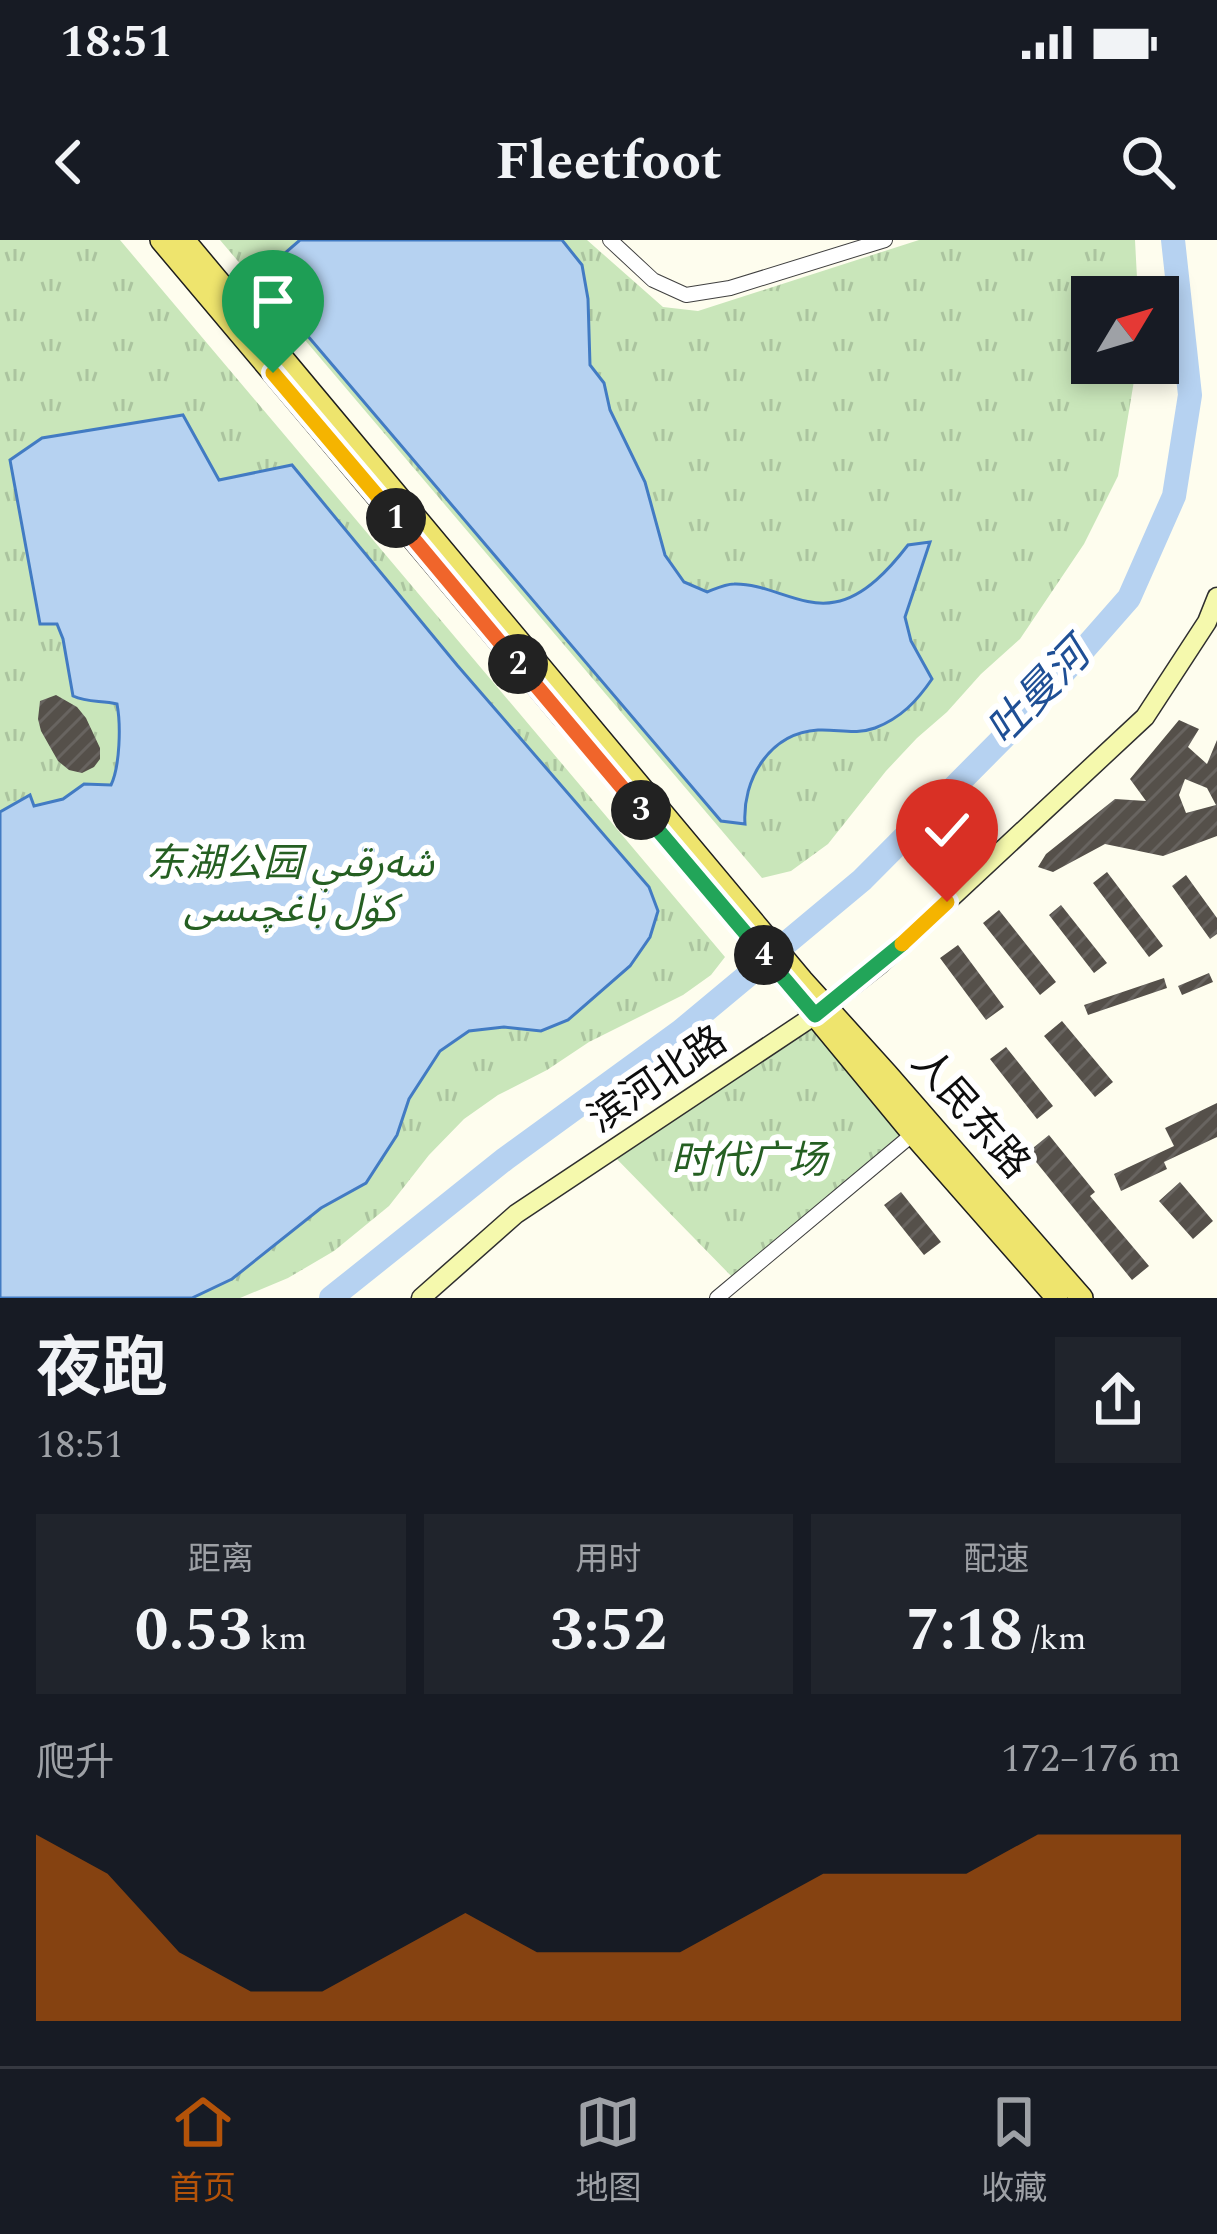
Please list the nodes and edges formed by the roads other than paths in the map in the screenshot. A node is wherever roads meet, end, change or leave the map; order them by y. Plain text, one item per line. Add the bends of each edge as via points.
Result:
1 (161, 240) edge
2 (184, 240) edge
3 (610, 240) edge
4 (885, 240) edge
5 (1217, 597) edge
6 (723, 897) junction
7 (821, 1011) junction
8 (913, 1134) junction
9 (421, 1298) edge
10 (716, 1298) edge
11 (1057, 1298) edge
12 (1082, 1298) edge

1 - 6 main road
2 - 6 main road
3 - 4 street via 653,280 686,295
5 - 7 main road, 滨河北路 via 1145,718
6 - 7 main road, 人民东路
7 - 8 main road, 人民东路
7 - 9 main road, 滨河北路 via 516,1214
7 - 12 main road, 人民东路
8 - 10 street
8 - 11 main road, 人民东路

